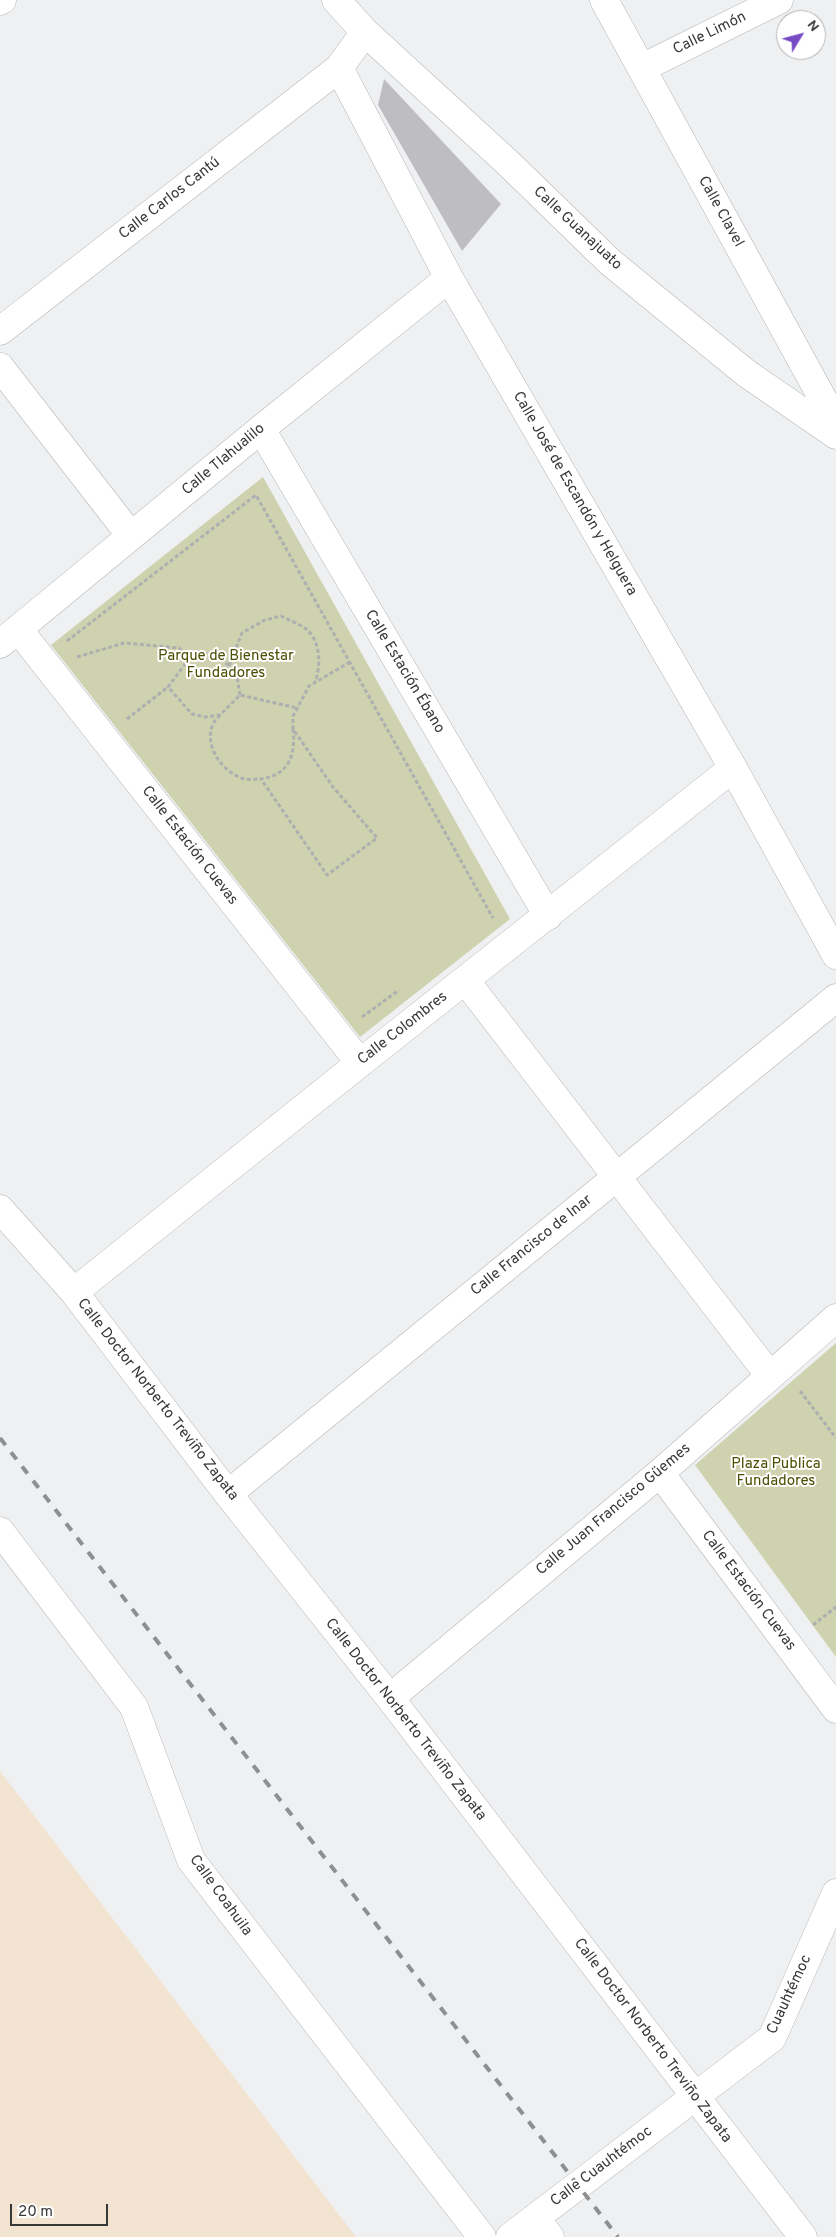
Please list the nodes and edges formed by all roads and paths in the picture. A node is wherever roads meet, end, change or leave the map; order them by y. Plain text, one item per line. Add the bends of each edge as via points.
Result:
1 (336, 0) edge
2 (604, 0) edge
3 (779, 0) edge
4 (365, 32) junction
5 (339, 68) junction
6 (642, 68) junction
7 (449, 278) junction
8 (0, 331) edge
9 (0, 367) edge
10 (836, 423) edge
11 (261, 429) junction
12 (836, 435) edge
13 (131, 536) junction
14 (9, 637) edge
15 (63, 644) dead end
16 (73, 659) dead end
17 (189, 659) junction
18 (350, 662) junction
19 (229, 666) junction
20 (315, 683) junction
21 (240, 695) junction
22 (297, 708) junction
23 (220, 715) junction
24 (294, 729) junction
25 (733, 768) junction
26 (261, 779) junction
27 (548, 916) junction
28 (486, 924) dead end
29 (836, 955) edge
30 (465, 980) junction
31 (402, 988) dead end
32 (836, 998) edge
33 (356, 1022) dead end
34 (360, 1063) junction
35 (617, 1177) junction
36 (0, 1209) edge
37 (74, 1292) junction
38 (836, 1318) edge
39 (782, 1381) junction
40 (836, 1438) edge
41 (660, 1473) junction
42 (228, 1494) junction
43 (0, 1532) edge
44 (836, 1607) edge
45 (808, 1617) dead end
46 (814, 1625) junction
47 (819, 1632) dead end
48 (390, 1698) junction
49 (836, 1709) edge
50 (836, 1893) edge
51 (695, 2096) junction
52 (543, 2227) edge
53 (482, 2237) edge
54 (510, 2237) edge
55 (803, 2237) edge

1 - 4 street, Calle Guanajuato
2 - 6 street, Calle Clavel
3 - 6 street, Calle Limón
4 - 5 street
4 - 12 street, Calle Guanajuato via 610,262 746,373
5 - 7 street, Calle José de Escandón y Helguera
5 - 8 street, Calle Carlos Cantú
6 - 10 street, Calle Clavel
7 - 11 street, Calle Tlahualilo
7 - 25 street, Calle José de Escandón y Helguera
9 - 13 street
11 - 13 street, Calle Tlahualilo
11 - 27 street, Calle Estación Ébano
13 - 14 street, Calle Tlahualilo
14 - 34 street, Calle Estación Cuevas
15 - 18 path via 256,495
16 - 17 path via 124,643 179,648
17 - 19 path via 198,652 220,656
17 - 23 path via 168,687 192,714 205,717
18 - 20 path
18 - 28 path via 494,919
19 - 20 path via 242,633 265,620 281,616 307,629 316,644 320,669
19 - 21 path via 237,676
20 - 22 path via 309,686
21 - 22 path
21 - 23 path
22 - 24 path via 293,716
23 - 26 path via 213,724 211,739 215,756 227,771 245,779
24 - 26 path via 295,746 290,762 274,777
24 - 26 path via 333,787 377,838 327,875
25 - 27 street, Calle Colombres
25 - 29 street, Calle José de Escandón y Helguera
27 - 30 street, Calle Colombres
30 - 34 street, Calle Colombres
30 - 35 street
31 - 33 path
32 - 35 street, Calle Francisco de Inar
34 - 37 street, Calle Colombres
35 - 39 street
35 - 42 street, Calle Francisco de Inar
36 - 37 street, Calle Doctor Norberto Treviño Zapata
37 - 42 street, Calle Doctor Norberto Treviño Zapata
38 - 39 street, Calle Juan Francisco Güemes
39 - 40 path
39 - 41 street, Calle Juan Francisco Güemes
41 - 48 street, Calle Juan Francisco Güemes
41 - 49 street, Calle Estación Cuevas
42 - 48 street, Calle Doctor Norberto Treviño Zapata
43 - 53 street, Calle Coahuila via 134,1707 191,1860
44 - 46 path
45 - 46 path
46 - 47 path
48 - 51 street, Calle Doctor Norberto Treviño Zapata
50 - 51 street, Cuauhtémoc via 772,2038
51 - 52 street, Calle Cuauhtémoc
51 - 55 street, Calle Doctor Norberto Treviño Zapata
52 - 54 street, Calle Cuauhtémoc

